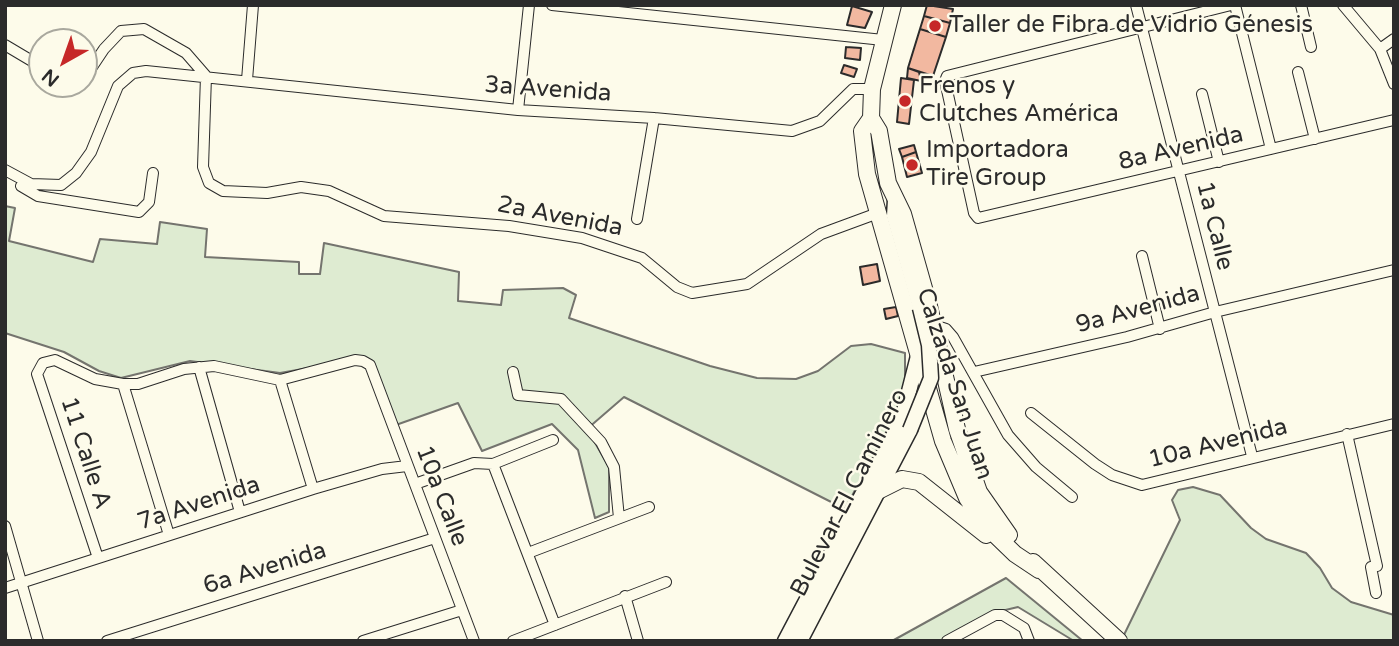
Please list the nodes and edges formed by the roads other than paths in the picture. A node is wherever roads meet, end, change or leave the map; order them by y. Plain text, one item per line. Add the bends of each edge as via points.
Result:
1 (253, 5) edge
2 (529, 5) edge
3 (552, 5) edge
4 (893, 5) edge
5 (1136, 5) edge
6 (1233, 5) edge
7 (1301, 5) edge
8 (1343, 5) edge
9 (1142, 28) junction
10 (1394, 39) edge
11 (883, 40) junction
12 (5, 45) edge
13 (1311, 47) dead end
14 (1381, 49) junction
15 (98, 58) edge
16 (28, 59) edge
17 (1298, 72) dead end
18 (206, 76) junction
19 (247, 80) junction
20 (1394, 84) edge
21 (872, 89) junction
22 (1202, 94) dead end
23 (518, 110) junction
24 (654, 118) junction
25 (871, 118) junction
26 (1394, 120) edge
27 (1315, 139) junction
28 (1270, 149) junction
29 (1219, 162) junction
30 (6, 171) edge
31 (1178, 171) junction
32 (153, 173) dead end
33 (895, 200) junction
34 (878, 213) junction
35 (637, 219) dead end
36 (1142, 256) dead end
37 (1394, 270) edge
38 (1214, 312) junction
39 (935, 329) junction
40 (1160, 329) junction
41 (912, 333) junction
42 (918, 356) junction
43 (199, 367) junction
44 (513, 372) dead end
45 (974, 372) junction
46 (280, 380) junction
47 (123, 384) junction
48 (1031, 413) dead end
49 (1394, 424) edge
50 (1347, 434) junction
51 (553, 440) dead end
52 (1252, 456) junction
53 (493, 464) junction
54 (407, 466) junction
55 (415, 484) junction
56 (313, 489) junction
57 (880, 490) junction
58 (1072, 497) dead end
59 (649, 507) dead end
60 (240, 512) junction
61 (619, 519) junction
62 (5, 526) edge
63 (169, 535) junction
64 (435, 538) junction
65 (528, 553) junction
66 (98, 558) junction
67 (1039, 570) junction
68 (666, 582) dead end
69 (22, 583) junction
70 (5, 588) edge
71 (1376, 593) dead end
72 (625, 596) junction
73 (462, 610) junction
74 (555, 625) junction
75 (38, 641) edge
76 (107, 641) edge
77 (363, 641) edge
78 (474, 641) edge
79 (513, 641) edge
80 (638, 641) edge
81 (785, 641) edge
82 (800, 641) edge
83 (947, 641) edge
84 (1029, 641) edge
85 (1119, 641) edge

1 - 19 street
2 - 23 street
3 - 11 street
4 - 11 main road, Calzada San Juan
5 - 9 street, 1a Calle
6 - 9 street
6 - 28 street
7 - 13 street
8 - 14 street
9 - 31 street, 1a Calle
9 - 31 street, 8a Avenida via 947,76 971,200 978,218
10 - 14 street
11 - 21 main road, Calzada San Juan
12 - 16 street
14 - 20 street
15 - 18 street via 121,31 144,29 186,53
17 - 27 street
18 - 19 street, 3a Avenida
18 - 30 street, 3a Avenida via 133,73 118,86 90,152 61,185 31,184
18 - 34 street, 2a Avenida via 203,167 209,183 223,191 267,194 301,187 329,191 384,216 509,226 582,239 642,258 677,287 700,293 747,284 821,234
19 - 23 street, 3a Avenida
21 - 24 street, 3a Avenida via 853,89 820,121 792,131
21 - 25 main road, Calzada San Juan
22 - 29 street
23 - 24 street, 3a Avenida
24 - 35 street
25 - 33 main road, Calzada San Juan via 879,131 882,161
25 - 34 main road, Calzada San Juan via 862,131 863,149
26 - 27 street, 8a Avenida
27 - 28 street, 8a Avenida
28 - 29 street, 8a Avenida
29 - 31 street, 8a Avenida
30 - 32 street via 10,179 38,196 134,212 147,207
31 - 38 street, 1a Calle
33 - 39 main road, Calzada San Juan
33 - 57 main road, Bulevar El Caminero, bridge via 894,216 929,345 931,378
34 - 41 main road, Calzada San Juan
36 - 40 street
37 - 38 street, 9a Avenida
38 - 40 street, 9a Avenida
38 - 52 street, 1a Calle
39 - 41 main road
39 - 45 street via 951,333
39 - 67 main road, Calzada San Juan via 957,429 979,492 1000,526
40 - 45 street, 9a Avenida
41 - 42 main road, Calzada San Juan
42 - 67 main road, Calzada San Juan via 943,441 967,498 985,525
42 - 81 main road, Bulevar El Caminero via 902,419
43 - 46 street
43 - 47 street
43 - 60 street
44 - 61 street via 518,395 561,399 601,442 614,467
45 - 58 street via 1008,435 1036,467
46 - 54 street, 10a Calle via 355,360 370,365
46 - 56 street
47 - 63 street
47 - 66 street, 11 Calle A via 95,379 55,360 43,363 37,374
48 - 52 street, 10a Avenida via 1103,469 1142,485
49 - 50 street, 10a Avenida
50 - 52 street, 10a Avenida
50 - 71 street via 1377,566 1371,567
51 - 53 street
53 - 55 street via 474,463
53 - 65 street
54 - 55 street, 10a Calle
54 - 56 street, 7a Avenida
55 - 64 street, 10a Calle
56 - 60 street, 7a Avenida
57 - 67 main road via 902,479 919,482 1021,565
57 - 82 main road, Bulevar El Caminero
59 - 61 street
60 - 63 street, 7a Avenida
61 - 65 street
62 - 69 street
63 - 66 street, 7a Avenida
64 - 73 street, 10a Calle
64 - 76 street, 6a Avenida
65 - 74 street
66 - 69 street, 7a Avenida
67 - 85 main road
68 - 72 street
69 - 70 street, 7a Avenida
69 - 75 street
72 - 74 street
72 - 80 street
73 - 77 street
73 - 78 street, 10a Calle
74 - 79 street
83 - 84 street via 995,615 1024,628

